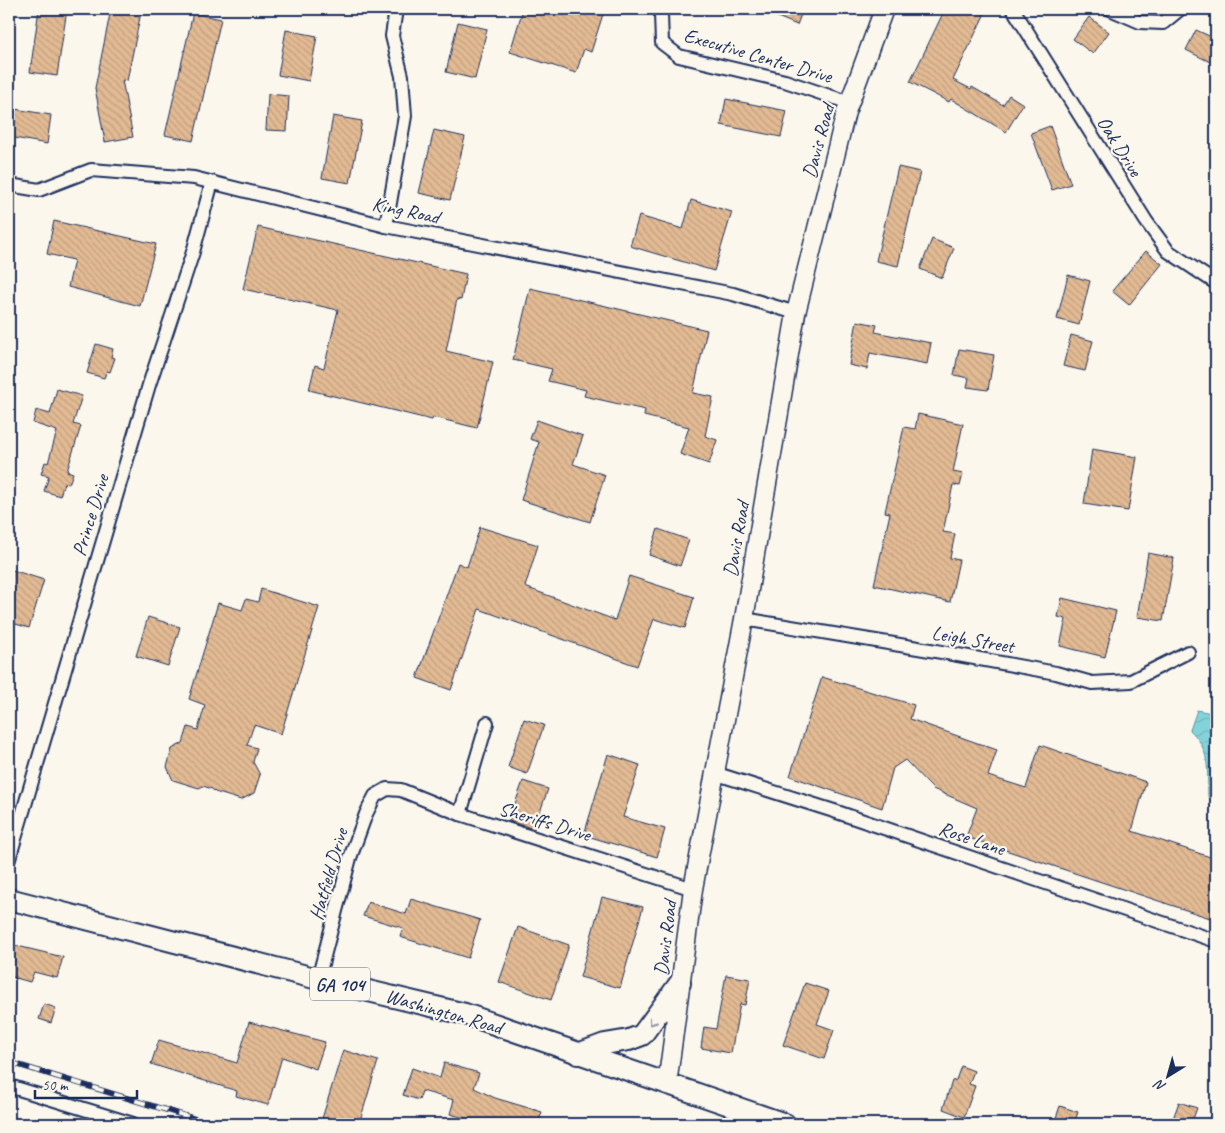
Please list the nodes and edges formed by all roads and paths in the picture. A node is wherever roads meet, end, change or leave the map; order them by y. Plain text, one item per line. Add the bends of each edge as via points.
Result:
1 (396, 9) edge
2 (658, 9) edge
3 (884, 9) edge
4 (1110, 9) edge
5 (1180, 9) edge
6 (1017, 10) edge
7 (850, 103) junction
8 (212, 182) junction
9 (9, 185) edge
10 (386, 226) junction
11 (1216, 283) edge
12 (796, 313) junction
13 (744, 620) junction
14 (1188, 652) dead end
15 (487, 723) dead end
16 (714, 773) junction
17 (387, 788) joint
18 (460, 814) junction
19 (9, 859) edge
20 (693, 889) junction
21 (9, 899) edge
22 (1216, 941) edge
23 (318, 979) junction
24 (680, 983) junction
25 (578, 1054) junction
26 (667, 1085) junction
27 (9, 1086) edge
28 (133, 1124) edge
29 (785, 1124) edge

1 - 10 street via 392,36 402,76 405,116
2 - 7 street, Executive Center Drive via 662,14 662,43 679,56 785,81
3 - 7 main road, Davis Road
4 - 5 street via 1140,22 1164,24
6 - 11 street, Oak Drive via 1162,244
7 - 12 main road, Davis Road
8 - 9 street, King Road via 91,170 38,190
8 - 10 street, King Road
8 - 19 street, Prince Drive
10 - 12 street, King Road via 733,294
12 - 13 main road, Davis Road
13 - 14 street, Leigh Street via 936,651 1056,673 1092,683 1131,682
13 - 16 main road, Davis Road
15 - 18 street
16 - 20 main road, Davis Road
16 - 22 street, Rose Lane
17 - 18 street, Sheriffs Drive via 401,790
17 - 23 street, Hatfield Drive via 375,796 350,858
18 - 20 street, Sheriffs Drive
20 - 24 main road, Davis Road
21 - 23 main road, Washington Road / GA 104
23 - 25 main road, Washington Road / GA 104 via 465,1014
24 -> 25 main road via 642,1035
24 - 26 main road, Davis Road
25 - 26 main road, Washington Road / GA 104
26 - 29 main road, Washington Road / GA 104
27 - 28 street

